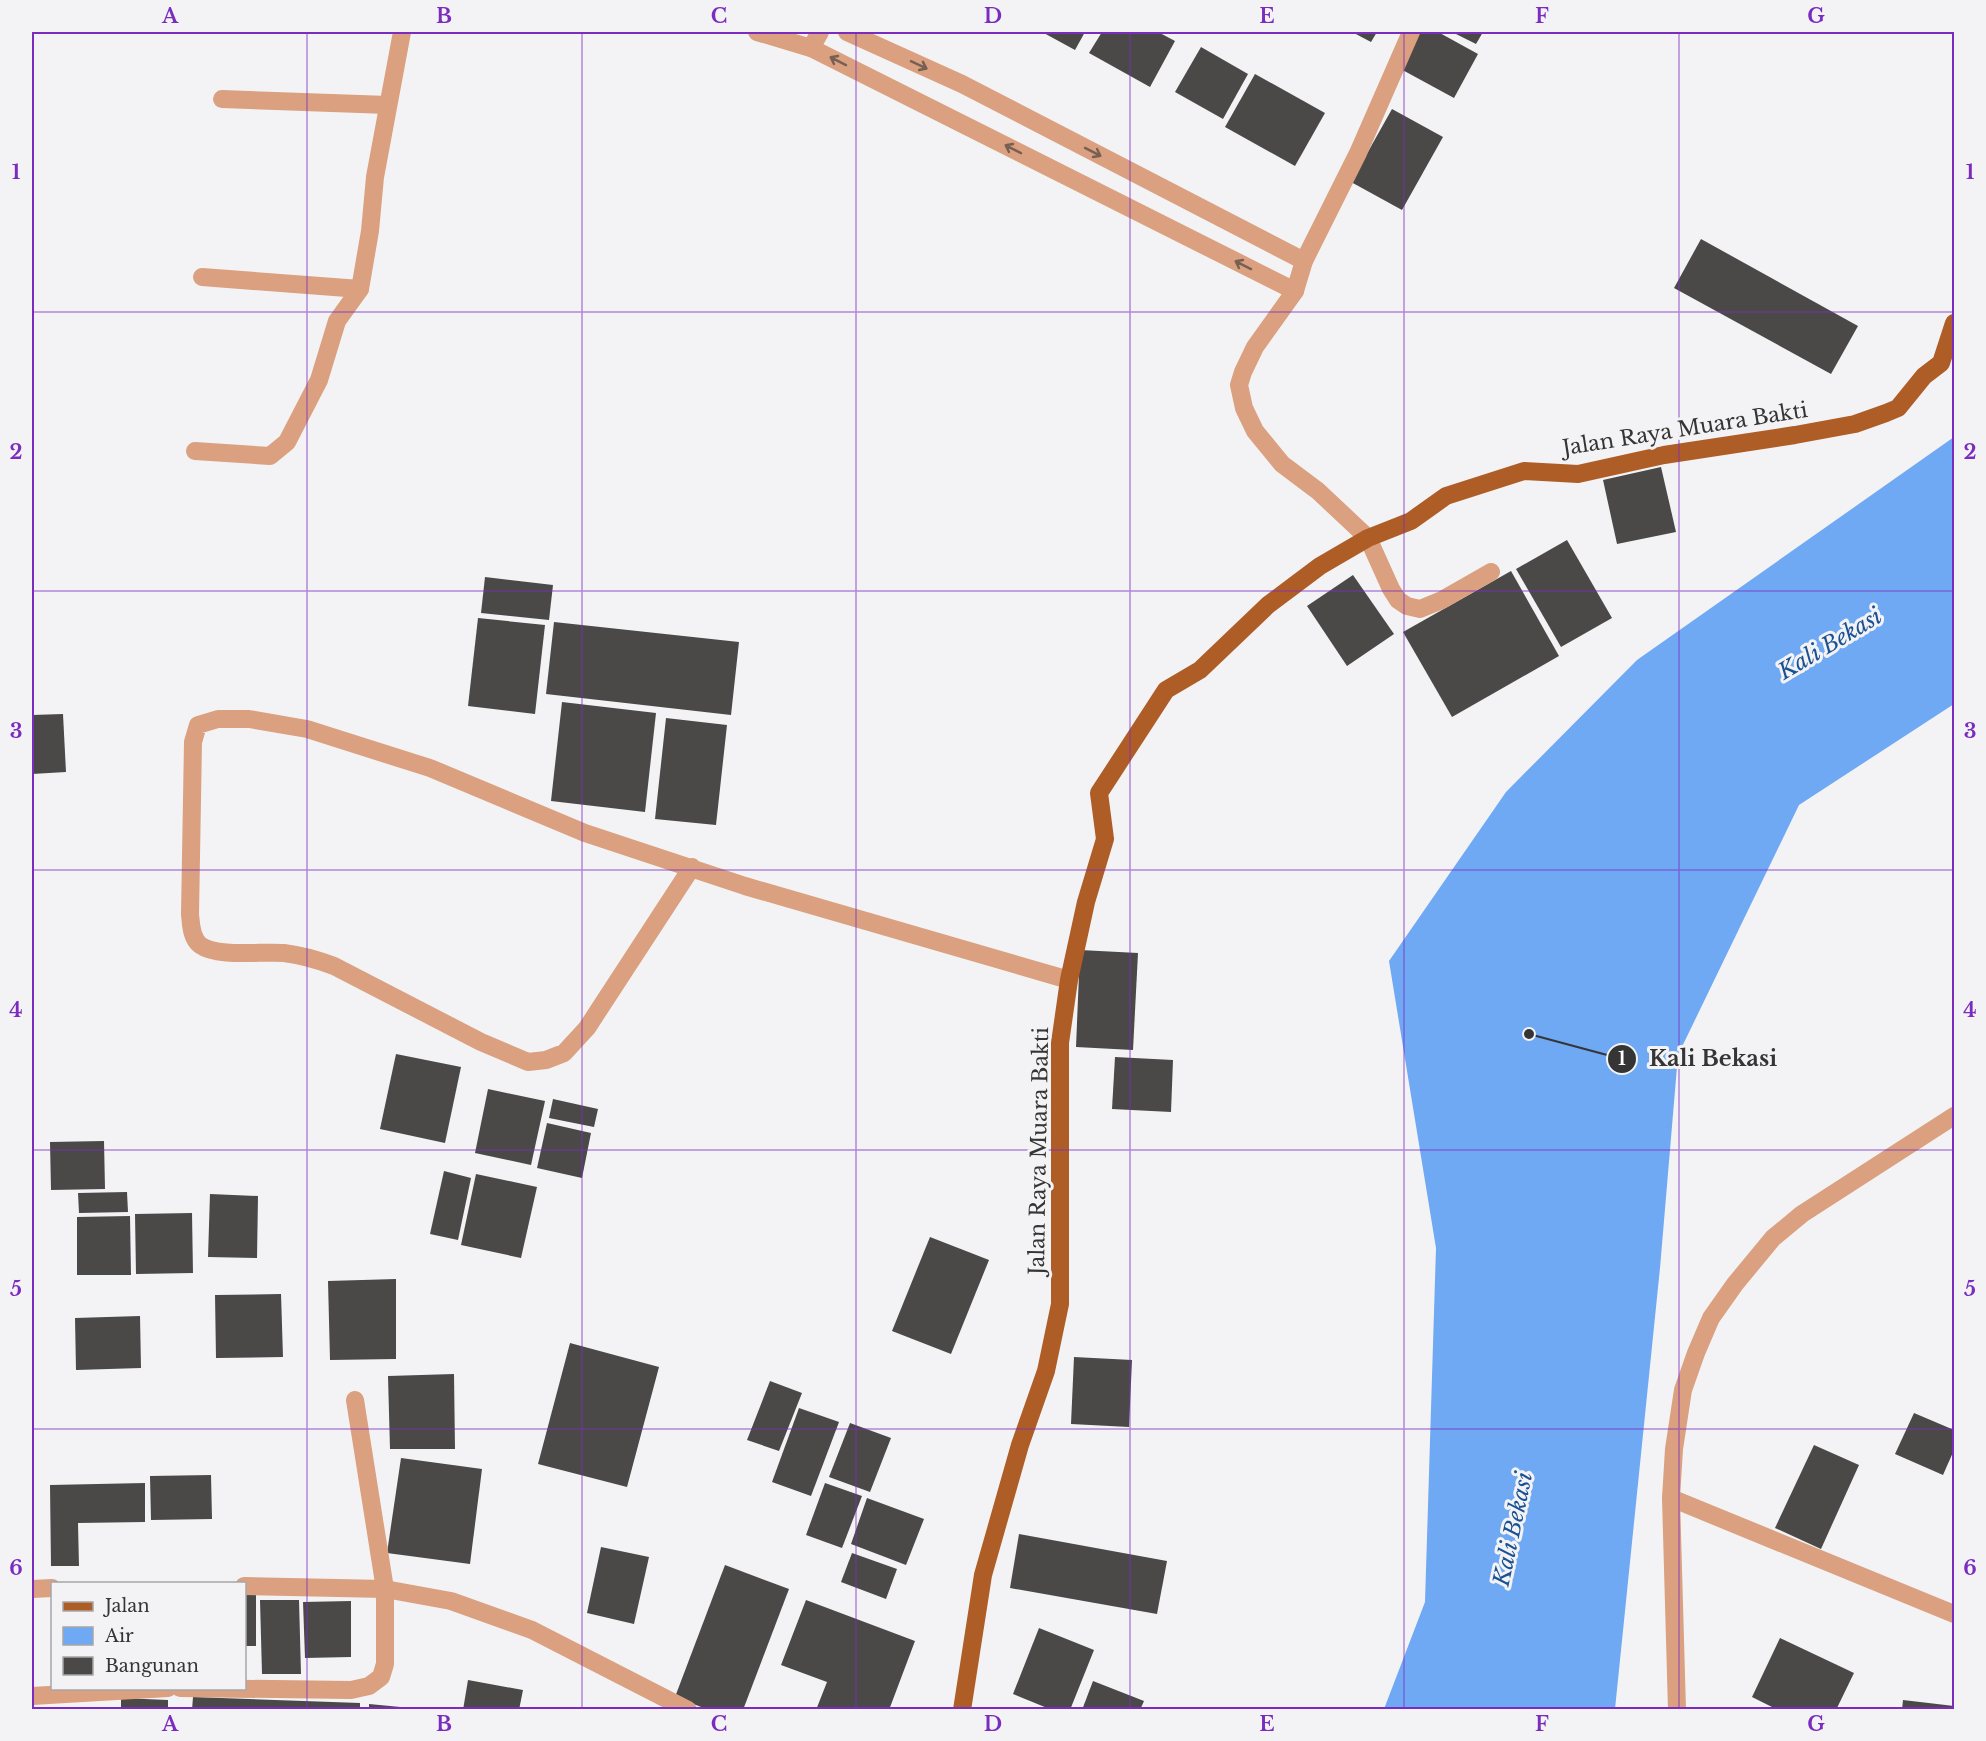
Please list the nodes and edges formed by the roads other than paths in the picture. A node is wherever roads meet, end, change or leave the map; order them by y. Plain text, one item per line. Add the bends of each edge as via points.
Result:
1 (402, 32) edge
2 (757, 32) edge
3 (820, 32) edge
4 (847, 32) edge
5 (1411, 32) edge
6 (811, 48) junction
7 (222, 99) dead end
8 (388, 105) junction
9 (1069, 140) junction
10 (1053, 169) junction
11 (1305, 261) junction
12 (201, 277) dead end
13 (360, 289) junction
14 (1295, 291) junction
15 (1954, 323) edge
16 (195, 451) dead end
17 (1368, 538) junction
18 (1491, 572) dead end
19 (692, 867) junction
20 (1069, 980) junction
21 (1954, 1116) edge
22 (355, 1400) dead end
23 (1671, 1498) junction
24 (246, 1586) edge
25 (51, 1588) edge
26 (385, 1588) junction
27 (32, 1589) edge
28 (1954, 1614) edge
29 (149, 1690) edge
30 (246, 1690) edge
31 (32, 1696) edge
32 (688, 1710) edge
33 (962, 1710) edge
34 (1677, 1710) edge

1 - 8 street
2 - 6 street
3 - 6 street
4 -> 9 street via 962,84
5 - 11 street
10 -> 6 street
7 - 8 street
8 - 13 street
9 - 10 street
9 -> 11 street
14 -> 10 street
11 - 14 street
12 - 13 street
13 - 16 street via 338,321 320,380 287,442 270,456
14 - 17 street via 1255,347 1243,372 1239,385 1244,408 1255,431 1282,464 1318,491
15 - 17 main road, Jalan Raya Muara Bakti via 1941,363 1924,376 1898,408 1887,413 1835,428 1664,455 1578,474 1524,471 1446,496 1411,521
17 - 18 street via 1391,589 1407,606 1420,609
17 - 20 main road, Jalan Raya Muara Bakti via 1320,566 1268,605 1200,670 1166,690 1099,793 1105,839
19 - 19 street via 585,833 430,768 307,729 249,719 218,719 198,725 192,742 190,914 192,934 200,945 224,953 283,953 334,966 528,1062 564,1053 586,1028
19 - 20 street
20 - 33 main road, Jalan Raya Muara Bakti via 1060,1043 1060,1304 1046,1371 1020,1445 983,1575
21 - 23 street via 1802,1214 1773,1238 1735,1284 1711,1318 1683,1390
22 - 26 street
23 - 28 street
23 - 34 street
24 - 26 street
25 - 27 street
26 - 30 street via 385,1664 381,1677 369,1686 330,1691
26 - 32 street via 451,1601 532,1630
29 - 31 street

